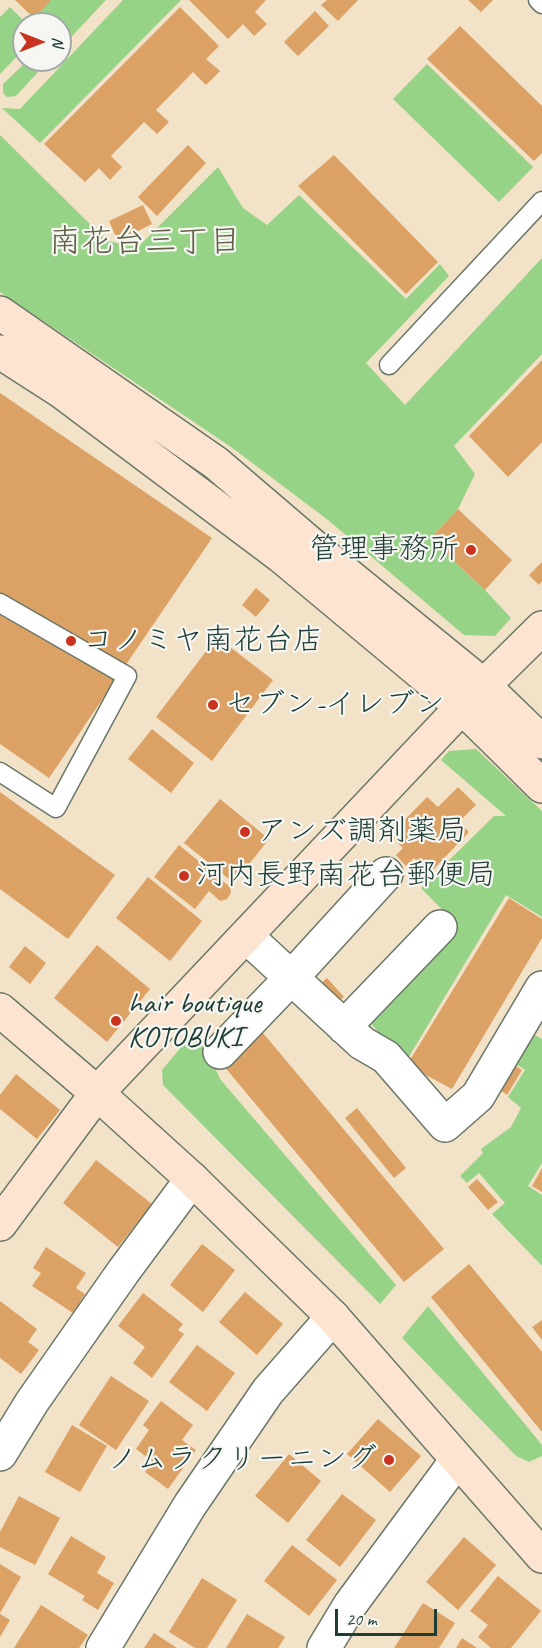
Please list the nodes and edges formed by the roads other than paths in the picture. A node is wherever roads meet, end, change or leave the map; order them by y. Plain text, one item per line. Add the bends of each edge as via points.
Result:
1 (538, 0) edge
2 (542, 4) edge
3 (542, 201) edge
4 (0, 313) edge
5 (0, 352) edge
6 (389, 365) dead end
7 (0, 603) edge
8 (542, 628) edge
9 (473, 696) junction
10 (542, 742) edge
11 (0, 772) edge
12 (542, 786) edge
13 (386, 874) dead end
14 (440, 927) dead end
15 (246, 936) junction
16 (291, 978) junction
17 (542, 988) edge
18 (0, 1010) edge
19 (344, 1027) junction
20 (220, 1052) dead end
21 (97, 1093) junction
22 (192, 1179) junction
23 (0, 1224) edge
24 (333, 1317) junction
25 (0, 1454) edge
26 (457, 1460) junction
27 (542, 1557) edge
28 (103, 1648) edge
29 (324, 1648) edge

1 - 2 lane
3 - 6 lane
4 - 9 street via 216,462 327,558
5 - 9 street via 61,391
7 - 11 lane via 127,676 56,808
8 - 9 street
9 - 10 street
9 - 12 street
9 - 15 street
13 - 16 street
14 - 19 street
15 - 16 street
15 - 21 street
16 - 19 street
16 - 20 street
17 - 19 street via 478,1096 446,1125 386,1057
18 - 21 street
21 - 22 street
21 - 23 street
22 - 24 street
22 - 25 street via 123,1272
24 - 26 street
24 - 28 street via 268,1391 190,1505
26 - 27 street
26 - 29 street via 350,1605

